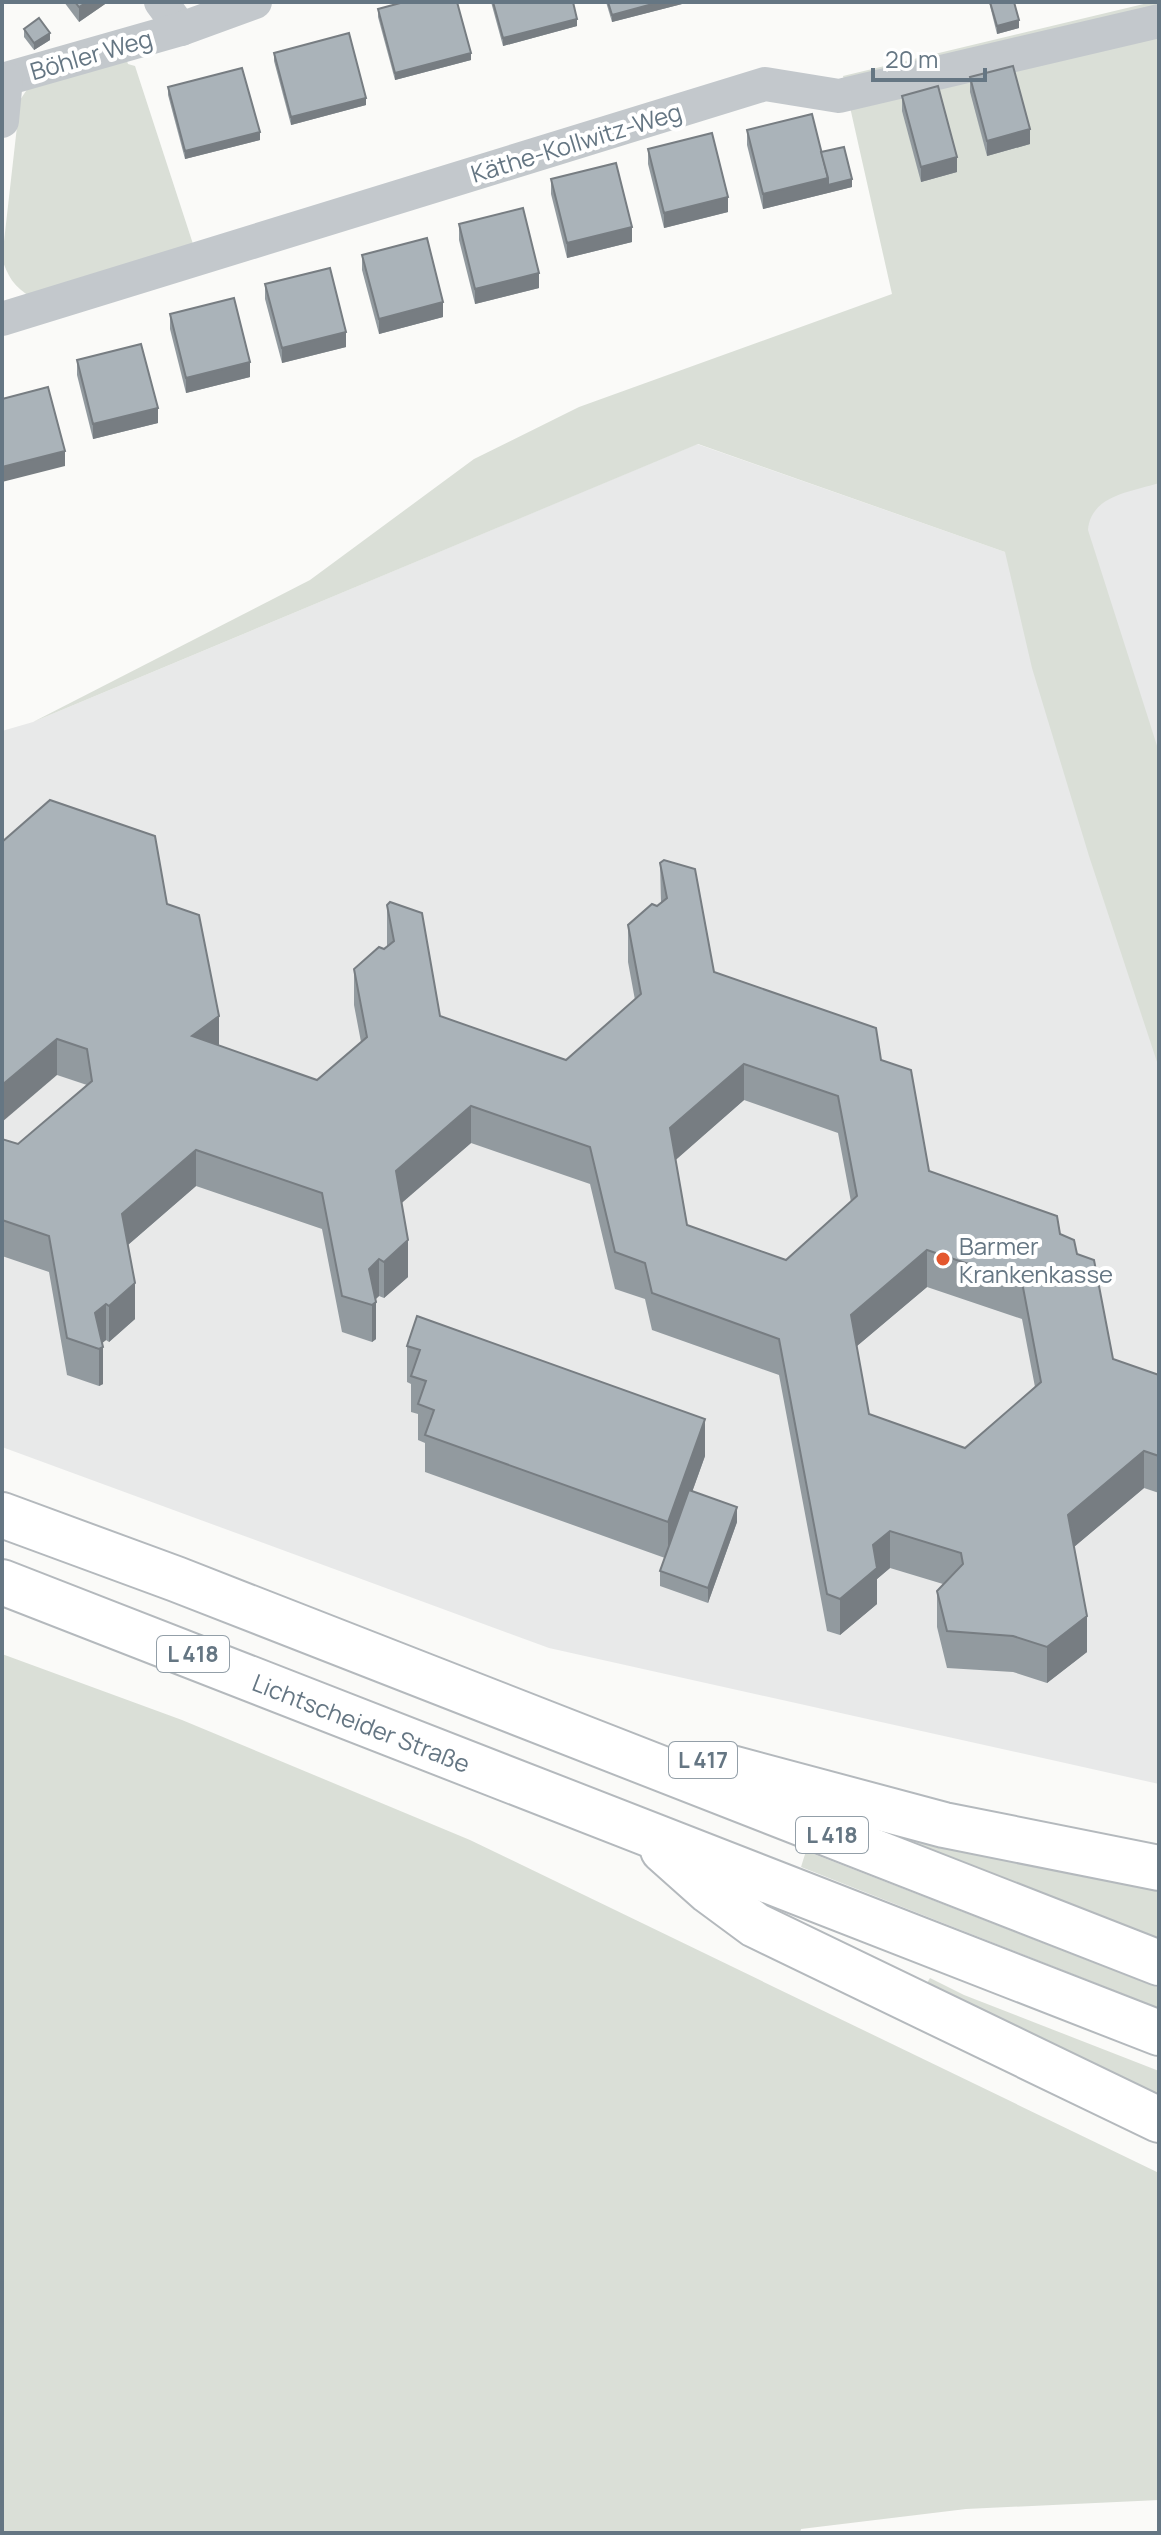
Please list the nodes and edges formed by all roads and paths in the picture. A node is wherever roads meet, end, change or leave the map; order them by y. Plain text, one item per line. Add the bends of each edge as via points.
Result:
1 (161, 2) edge
2 (255, 2) edge
3 (1159, 21) edge
4 (181, 29) junction
5 (4, 79) edge
6 (2, 121) edge
7 (2, 319) edge
8 (2, 1515) edge
9 (20, 1588) edge
10 (505, 1707) junction
11 (643, 1832) junction
12 (1159, 1868) edge
13 (1159, 1963) edge
14 (1159, 2033) edge
15 (1159, 2120) edge

1 - 4 street, Böhler Weg
2 - 4 street, Böhler Weg
3 - 7 street, Käthe-Kollwitz-Weg via 839,96 765,84
4 - 5 street, Böhler Weg
5 - 6 street
8 - 10 highway, L 418
9 - 11 highway, Lichtscheider Straße / L 418
10 - 12 highway, L 417 via 944,1825
10 - 13 highway, L 418
11 - 14 highway, L 418
11 - 15 highway via 755,1925

